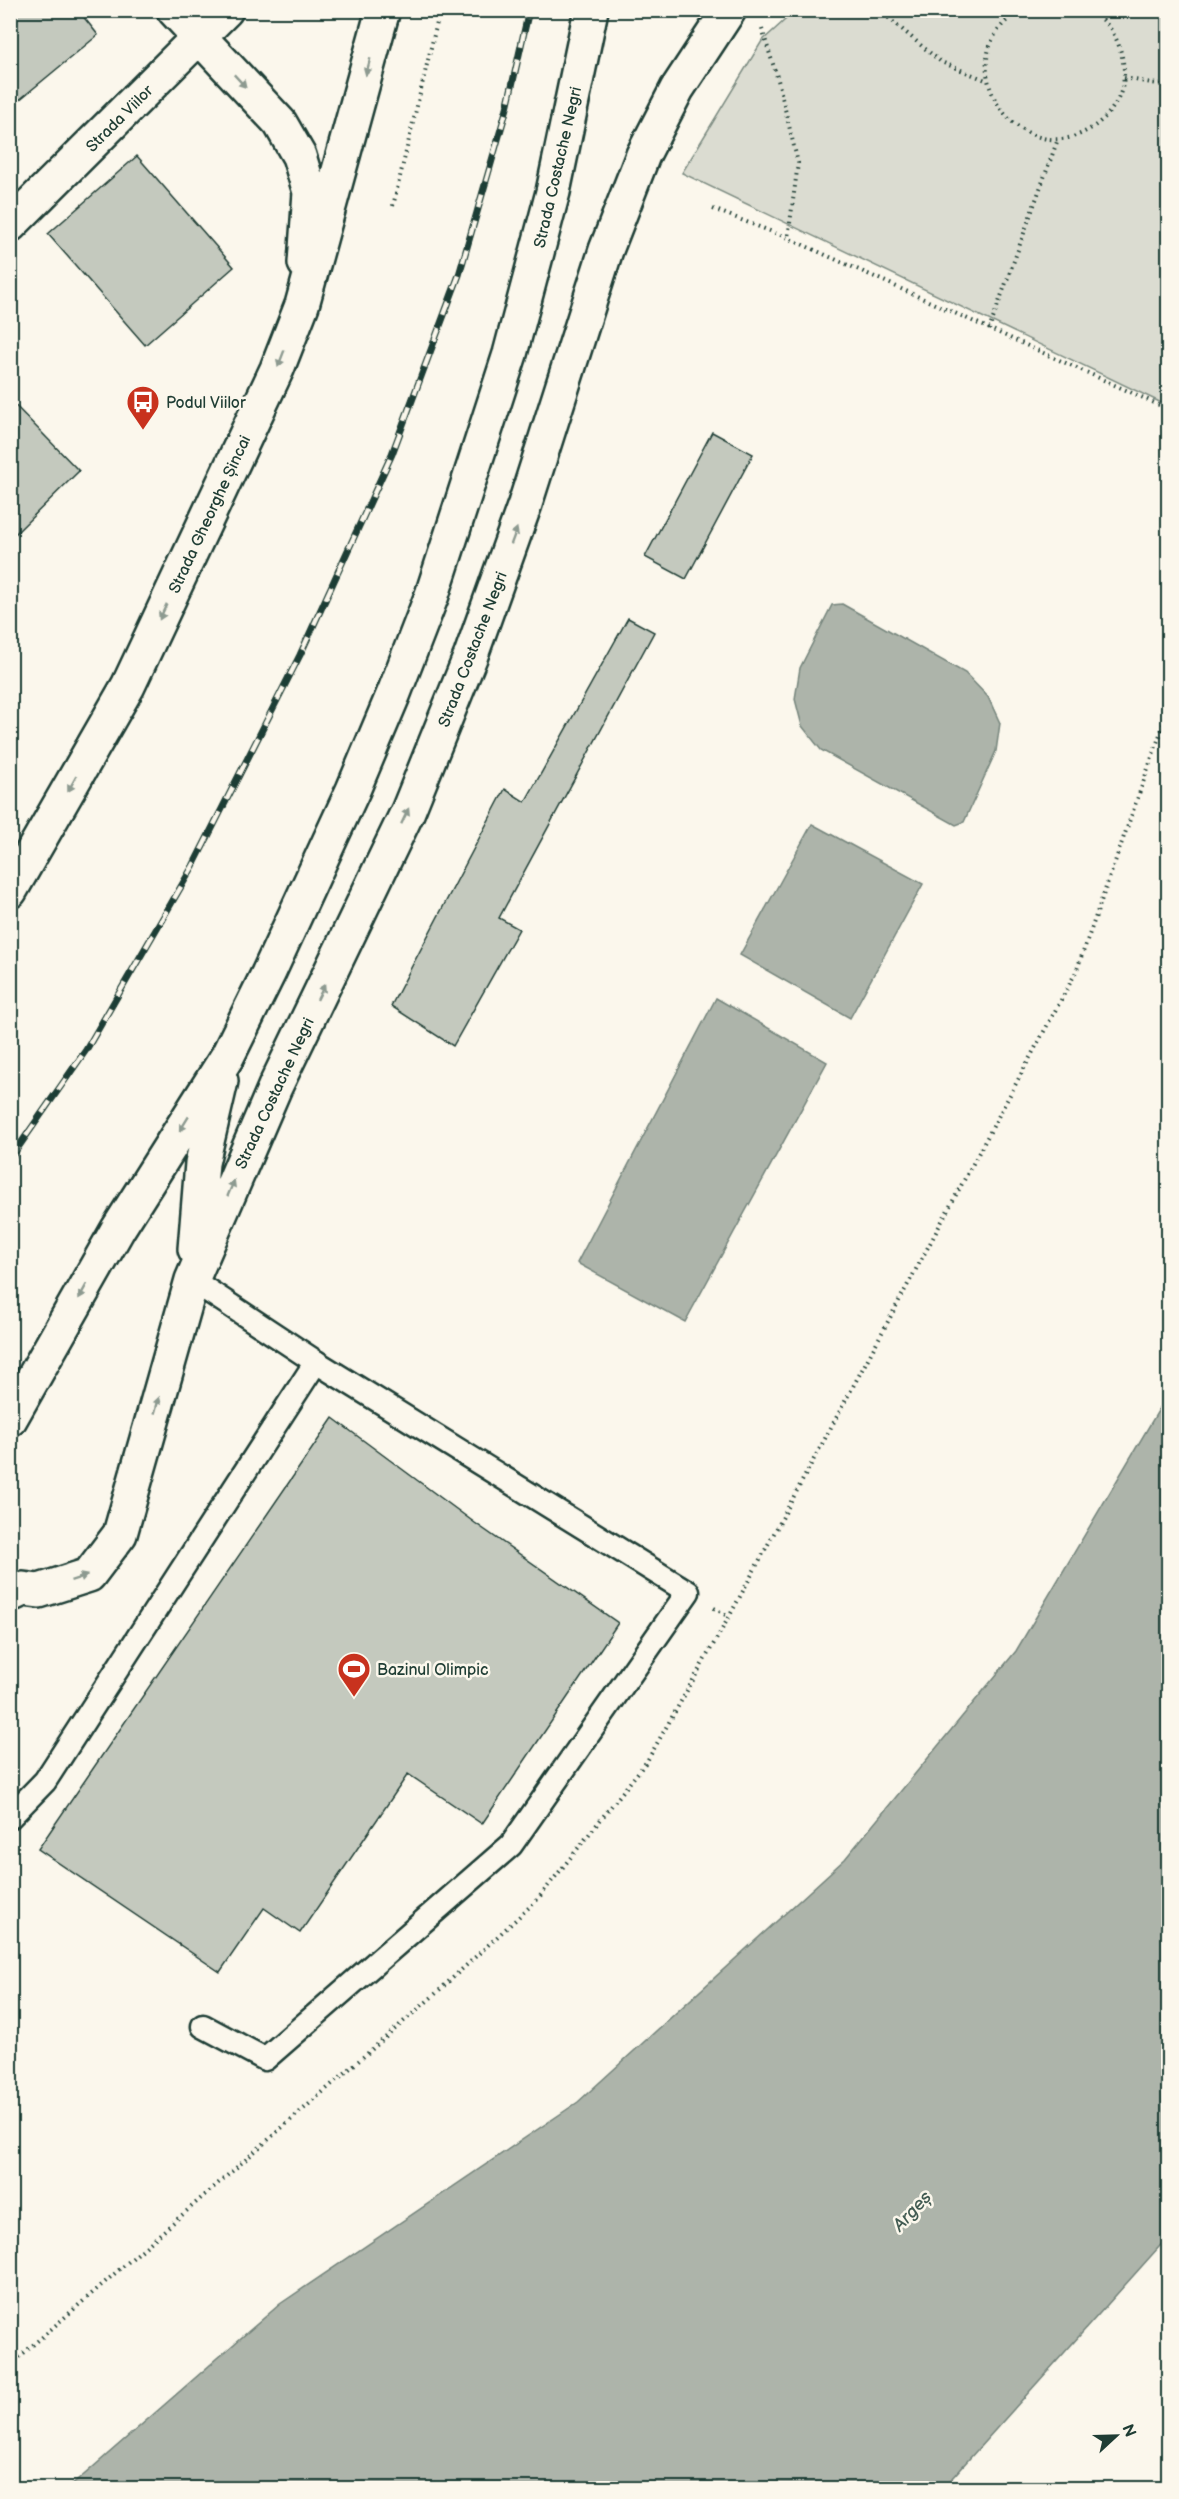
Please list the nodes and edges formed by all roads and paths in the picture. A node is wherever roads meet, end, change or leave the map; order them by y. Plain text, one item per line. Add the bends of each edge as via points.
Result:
1 (174, 10) edge
2 (226, 10) edge
3 (383, 10) edge
4 (440, 10) edge
5 (591, 10) edge
6 (729, 10) edge
7 (879, 10) edge
8 (1021, 10) edge
9 (1089, 10) edge
10 (761, 26) dead end
11 (200, 39) junction
12 (1124, 78) junction
13 (988, 81) junction
14 (1168, 86) edge
15 (1058, 139) junction
16 (393, 206) dead end
17 (713, 209) dead end
18 (10, 225) edge
19 (788, 238) junction
20 (302, 304) junction
21 (989, 330) junction
22 (1168, 409) edge
23 (10, 891) edge
24 (227, 1057) junction
25 (192, 1281) junction
26 (316, 1362) junction
27 (10, 1419) edge
28 (15, 1588) edge
29 (10, 1817) edge
30 (203, 2026) dead end

1 - 11 main road
2 - 11 main road, Strada Viilor
3 -> 20 main road, Strada Gheorghe Șincai
4 - 16 path
5 - 24 main road, Strada Costache Negri via 532,278 432,595 353,790
25 -> 6 main road, Strada Costache Negri via 275,1087 408,811 471,655 525,504 606,250 643,155 677,89
7 - 13 path via 941,62
8 - 13 path via 995,35 988,58
9 - 12 path via 1114,32 1123,55
10 - 19 path via 798,163
11 - 18 main road, Strada Viilor
11 -> 20 main road via 280,123 299,156 310,192
12 - 14 path
12 - 15 path via 1119,97 1095,126 1077,136
13 - 15 path via 1005,117 1038,137
15 - 21 path
17 - 19 path
19 - 21 path
20 -> 23 main road, Strada Gheorghe Șincai via 277,369 128,686
21 - 22 path
24 - 25 main road, Strada Costache Negri via 202,1163
24 -> 27 main road, Strada Costache Negri via 118,1229
25 - 26 lane
28 -> 25 main road, Strada Costache Negri via 39,1591 89,1575 120,1534
26 - 29 lane via 45,1781
26 - 30 lane via 688,1592 511,1845 265,2059

